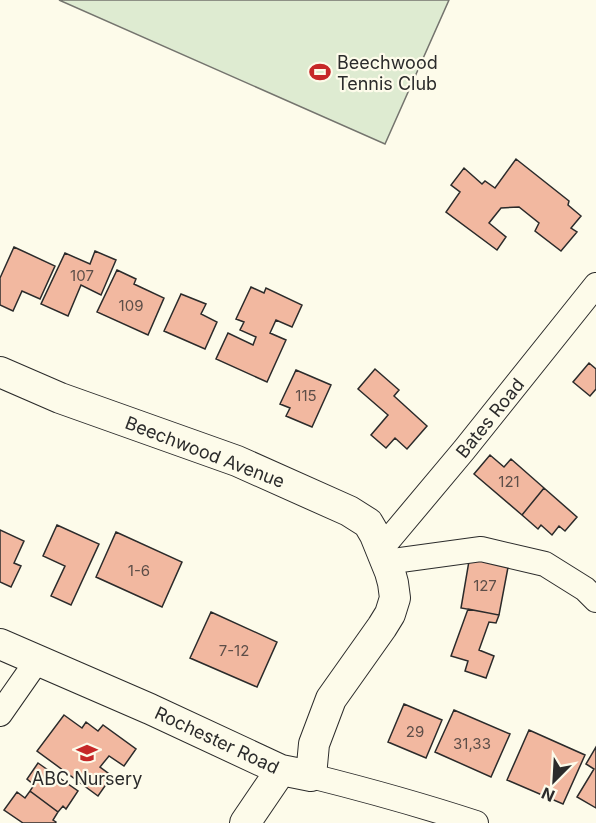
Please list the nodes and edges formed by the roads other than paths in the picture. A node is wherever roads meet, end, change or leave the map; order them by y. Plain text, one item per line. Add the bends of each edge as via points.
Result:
1 (596, 285) edge
2 (0, 372) edge
3 (383, 555) junction
4 (596, 600) edge
5 (0, 644) edge
6 (38, 661) junction
7 (0, 714) edge
8 (281, 770) junction
9 (311, 776) junction
10 (245, 823) edge
11 (476, 823) edge

1 - 3 street, Bates Road
2 - 3 street
3 - 4 street via 481,549 545,564
3 - 9 street via 395,598 390,614 331,699 314,744
5 - 6 street, Rochester Road
6 - 7 street
6 - 8 street, Rochester Road
8 - 9 street, Rochester Road
8 - 10 street
9 - 11 street, Rochester Road

